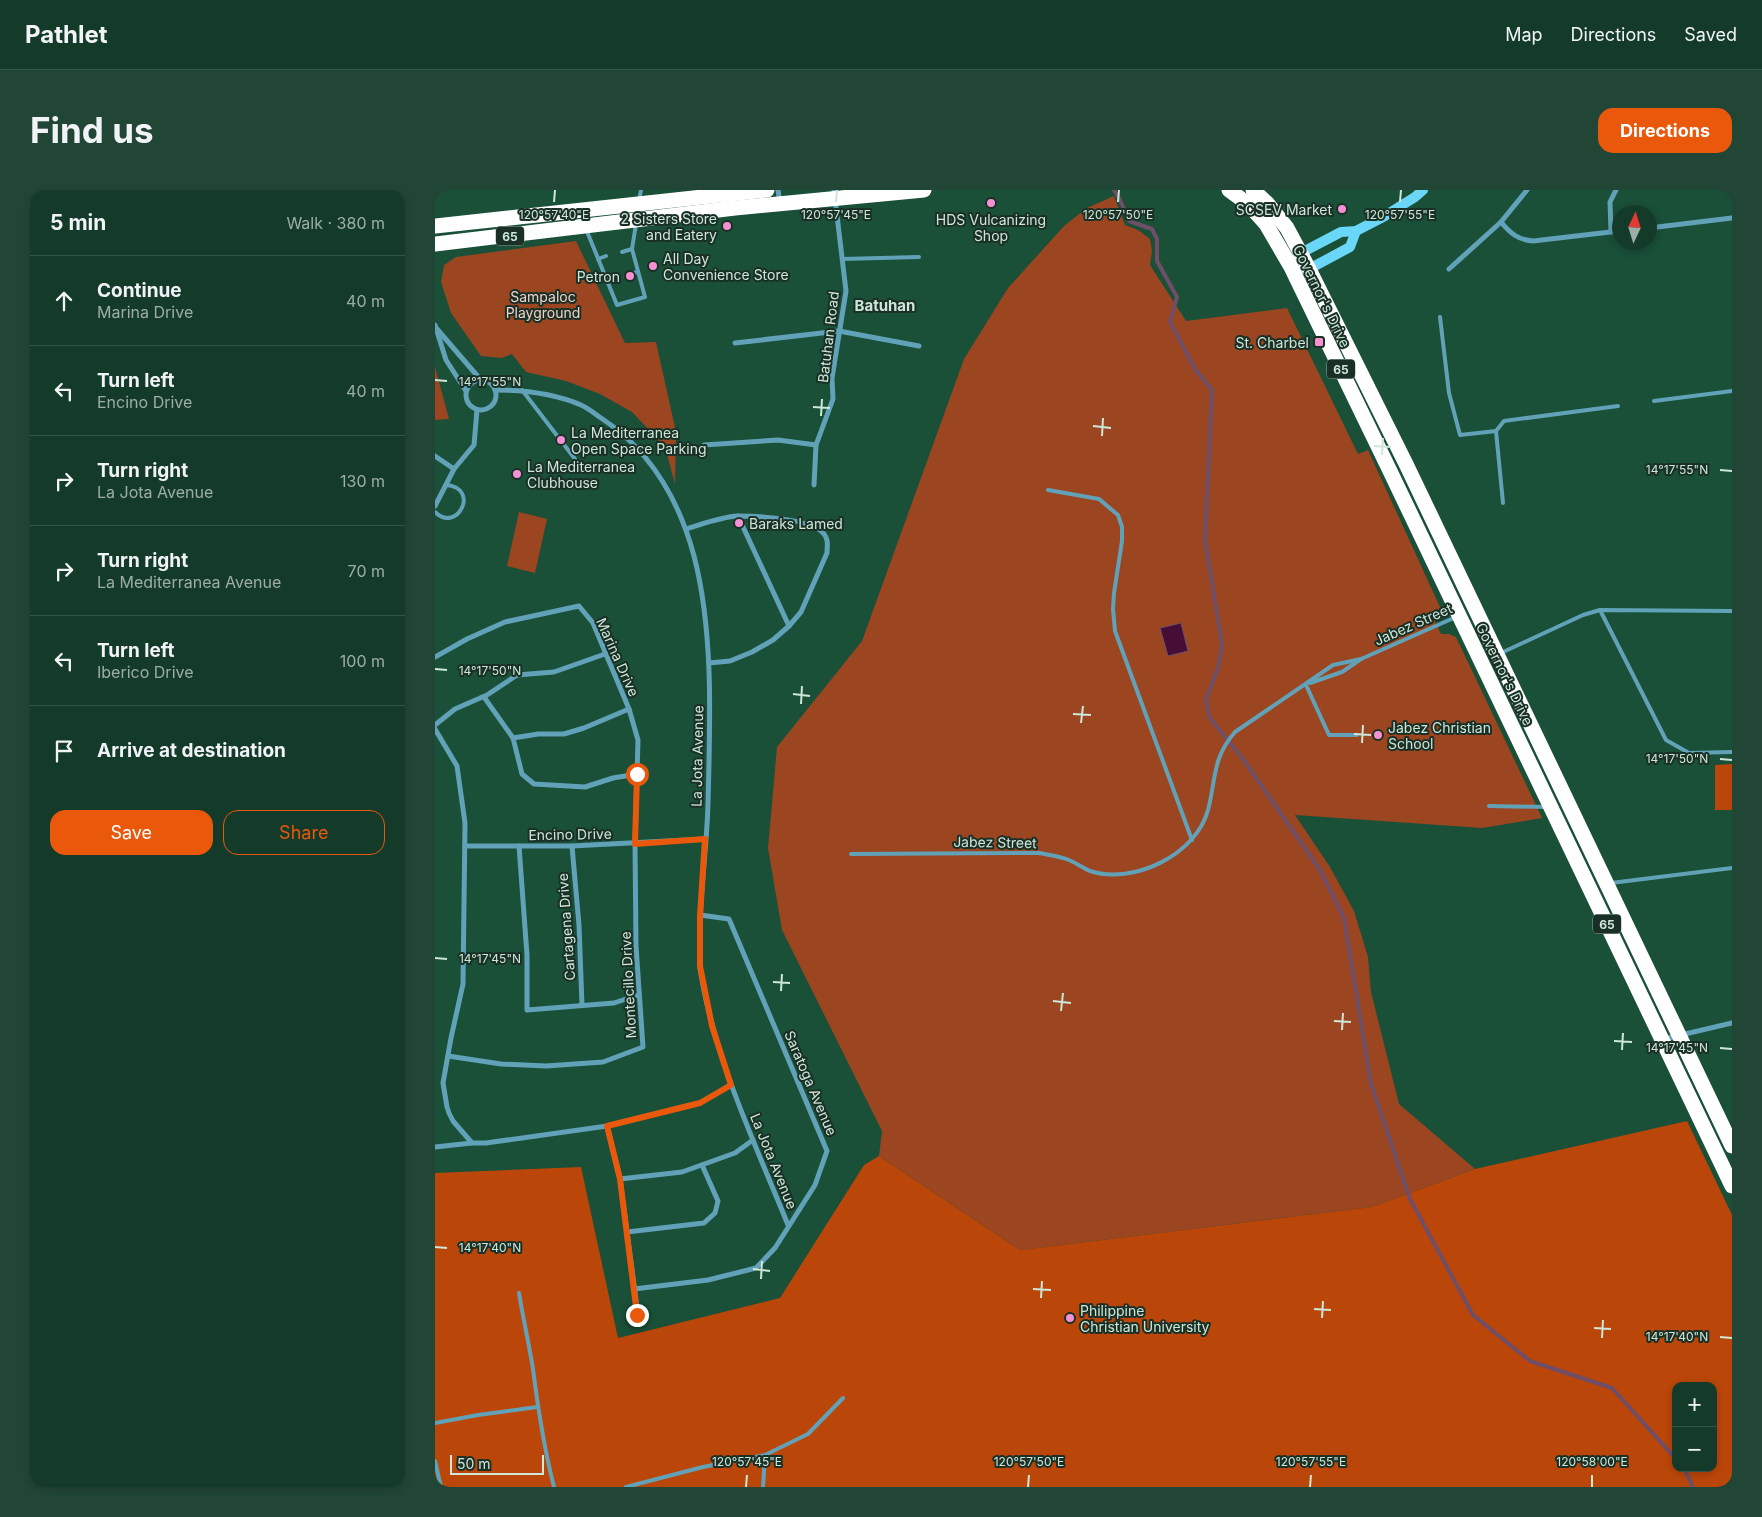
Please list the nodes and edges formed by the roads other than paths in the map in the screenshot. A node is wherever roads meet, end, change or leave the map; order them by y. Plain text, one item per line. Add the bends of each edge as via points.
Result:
1 (767, 190) edge
2 (924, 190) edge
3 (1229, 190) edge
4 (1253, 190) edge
5 (1423, 190) edge
6 (1527, 190) edge
7 (1616, 190) edge
8 (698, 194) edge
9 (834, 194) edge
10 (639, 197) edge
11 (779, 197) edge
12 (583, 210) junction
13 (703, 212) junction
14 (1732, 218) edge
15 (636, 221) junction
16 (1501, 222) junction
17 (435, 226) edge
18 (585, 227) junction
19 (1657, 227) edge
20 (1356, 232) junction
21 (1611, 232) joint
22 (435, 244) edge
23 (631, 249) junction
24 (622, 252) dead end
25 (1301, 253) junction
26 (606, 256) dead end
27 (919, 257) dead end
28 (598, 258) junction
29 (842, 259) junction
30 (1291, 267) junction
31 (1309, 268) junction
32 (1449, 268) dead end
33 (638, 272) junction
34 (629, 274) dead end
35 (613, 279) dead end
36 (607, 280) junction
37 (1440, 317) dead end
38 (435, 326) edge
39 (839, 331) junction
40 (735, 343) dead end
41 (449, 344) junction
42 (919, 346) dead end
43 (442, 347) junction
44 (480, 379) junction
45 (495, 390) junction
46 (522, 390) junction
47 (466, 391) junction
48 (1732, 391) edge
49 (1654, 402) dead end
50 (1618, 406) dead end
51 (477, 410) junction
52 (1496, 431) junction
53 (704, 445) dead end
54 (816, 445) junction
55 (435, 456) edge
56 (575, 459) dead end
57 (454, 469) junction
58 (446, 485) junction
59 (814, 486) dead end
60 (1048, 490) dead end
61 (1503, 504) dead end
62 (435, 506) edge
63 (435, 512) edge
64 (738, 516) junction
65 (686, 529) junction
66 (1475, 609) junction
67 (1600, 610) junction
68 (1732, 610) edge
69 (1459, 616) junction
70 (789, 626) junction
71 (605, 654) junction
72 (1497, 655) junction
73 (435, 657) edge
74 (1361, 659) junction
75 (1481, 662) junction
76 (709, 663) junction
77 (1306, 685) junction
78 (483, 697) junction
79 (629, 709) junction
80 (435, 725) edge
81 (435, 729) edge
82 (1357, 736) dead end
83 (513, 738) junction
84 (1732, 752) edge
85 (637, 774) junction
86 (1489, 806) dead end
87 (1551, 807) junction
88 (705, 839) junction
89 (1192, 840) junction
90 (635, 844) junction
91 (465, 846) junction
92 (519, 846) junction
93 (572, 846) junction
94 (851, 854) dead end
95 (1732, 868) edge
96 (1607, 884) junction
97 (700, 916) junction
98 (638, 995) junction
99 (582, 1005) junction
100 (1732, 1023) edge
101 (1679, 1036) junction
102 (1663, 1040) junction
103 (449, 1056) junction
104 (731, 1085) junction
105 (607, 1126) junction
106 (753, 1140) junction
107 (472, 1143) junction
108 (1732, 1146) edge
109 (435, 1147) edge
110 (702, 1165) junction
111 (620, 1179) junction
112 (1732, 1186) edge
113 (788, 1225) junction
114 (627, 1232) junction
115 (634, 1289) junction
116 (519, 1293) dead end
117 (637, 1315) dead end
118 (843, 1398) dead end
119 (537, 1407) junction
120 (435, 1423) edge
121 (765, 1454) junction
122 (435, 1461) edge
123 (441, 1487) edge
124 (554, 1487) edge
125 (626, 1487) edge
126 (763, 1487) edge

1 - 8 highway, 65
2 - 9 highway, 65
3 - 30 highway, Governor's Drive / 65 via 1261,218
4 - 25 highway, Governor's Drive / 65 via 1277,215
5 - 20 street
6 - 16 street
7 - 21 street via 1610,202
8 - 10 highway, 65
8 - 13 lane
9 - 11 highway, 65
9 - 29 street, Batuhan Road
10 - 12 highway, 65
10 - 15 lane
11 - 13 highway, 65
12 - 17 highway, 65
12 - 18 lane
13 - 15 highway, 65
14 - 19 street
15 - 18 highway, 65
15 - 23 lane
16 - 21 street via 1523,240 1533,241
16 - 32 street
18 - 22 highway, 65
18 - 28 lane
20 - 25 street via 1341,232
20 - 31 street via 1350,247
23 - 24 lane
23 - 33 lane
25 - 30 street
25 - 31 highway, Governor's Drive / 65
26 - 28 lane
27 - 29 lane
28 - 36 lane
29 - 39 street, Batuhan Road via 846,291
30 - 31 street
30 - 69 highway, Governor's Drive / 65
31 - 66 highway, Governor's Drive / 65
33 - 34 lane
33 - 36 lane via 645,297 617,305
35 - 36 lane
37 - 52 lane via 1449,393 1460,435
38 - 41 street
38 - 43 street
39 - 40 street
39 - 42 street
39 - 54 street, Batuhan Road via 832,378 833,398
41 - 43 lane
41 - 44 street
43 - 47 street via 446,360
44 - 45 street via 489,382
44 - 47 street via 471,382
45 - 46 street, La Jota Avenue
45 - 51 street via 491,406
46 - 56 lane
46 - 65 street, La Jota Avenue via 551,395 582,406 620,431 645,454
47 - 51 street via 466,400
48 - 49 lane
50 - 52 lane via 1504,421
51 - 57 street via 474,445
52 - 61 lane
53 - 54 street via 778,440
54 - 59 street, Batuhan Road
55 - 57 street
57 - 58 street
58 - 62 street
58 - 63 lane via 462,494 461,512 450,518
60 - 89 lane via 1099,499 1117,515 1122,527 1113,601 1115,631
64 - 65 street
64 - 70 street
64 - 70 street via 806,524 818,528 826,537 827,553 801,612
65 - 76 street, La Jota Avenue via 699,581
66 - 69 lane, Jabez Street
66 - 72 highway, Governor's Drive / 65
67 - 68 lane
67 - 72 lane
67 - 84 lane via 1666,740 1689,753
69 - 74 lane, Jabez Street
69 - 75 highway, Governor's Drive / 65
70 - 76 street via 752,652 730,661
71 - 73 street, Marina Drive via 593,623 579,606 505,622
71 - 78 street via 554,672 517,675
71 - 79 street, Marina Drive
72 - 75 lane
72 - 96 highway, Governor's Drive / 65
74 - 77 lane, Jabez Street via 1342,672
74 - 77 lane, Jabez Street via 1333,665
75 - 87 highway, Governor's Drive / 65
76 - 88 street, La Jota Avenue
77 - 82 lane via 1329,735
77 - 89 lane, Jabez Street via 1231,737 1220,753 1203,824
78 - 80 street via 455,710
78 - 83 street
79 - 83 street via 564,734
79 - 85 street, Marina Drive via 638,740
81 - 91 street via 457,766
83 - 85 street via 522,774 534,784 585,787
85 - 90 street, Marina Drive
86 - 87 lane
87 - 102 highway, Governor's Drive / 65
88 - 90 street, Encino Drive
88 - 97 street, La Jota Avenue
89 - 94 lane, Jabez Street via 1155,865 1134,873 1111,874 1090,871 1069,860 1039,853
90 - 93 street, Encino Drive
90 - 98 street, Montecillo Drive
91 - 92 street, Encino Drive
91 - 103 street via 463,984
92 - 93 street, Encino Drive
92 - 99 street via 527,955 527,1010
93 - 99 street, Cartagena Drive
95 - 96 lane
96 - 101 highway, Governor's Drive / 65
97 - 104 street, La Jota Avenue via 700,966 712,1026
97 - 113 street, Saratoga Avenue via 729,919 827,1151 815,1185
98 - 99 street via 615,1003
98 - 103 street, Montecillo Drive via 643,1047 603,1062 546,1066 501,1064
100 - 101 street
101 - 102 street
101 - 108 highway, Governor's Drive / 65
102 - 112 highway, Governor's Drive / 65
103 - 107 street via 443,1083 447,1107 453,1122
104 - 105 street via 700,1103
104 - 106 street, La Jota Avenue
105 - 107 street
105 - 111 street
106 - 110 street via 735,1153
106 - 113 street, La Jota Avenue
107 - 109 street
110 - 111 street via 682,1172
110 - 114 street via 718,1201 715,1213 704,1223
111 - 114 street
113 - 115 street, Saratoga Avenue via 775,1248 756,1268 708,1280
114 - 115 street
115 - 117 street
116 - 119 lane
118 - 121 lane via 808,1434
119 - 120 lane
119 - 124 lane
121 - 125 lane
121 - 126 lane
122 - 123 lane

